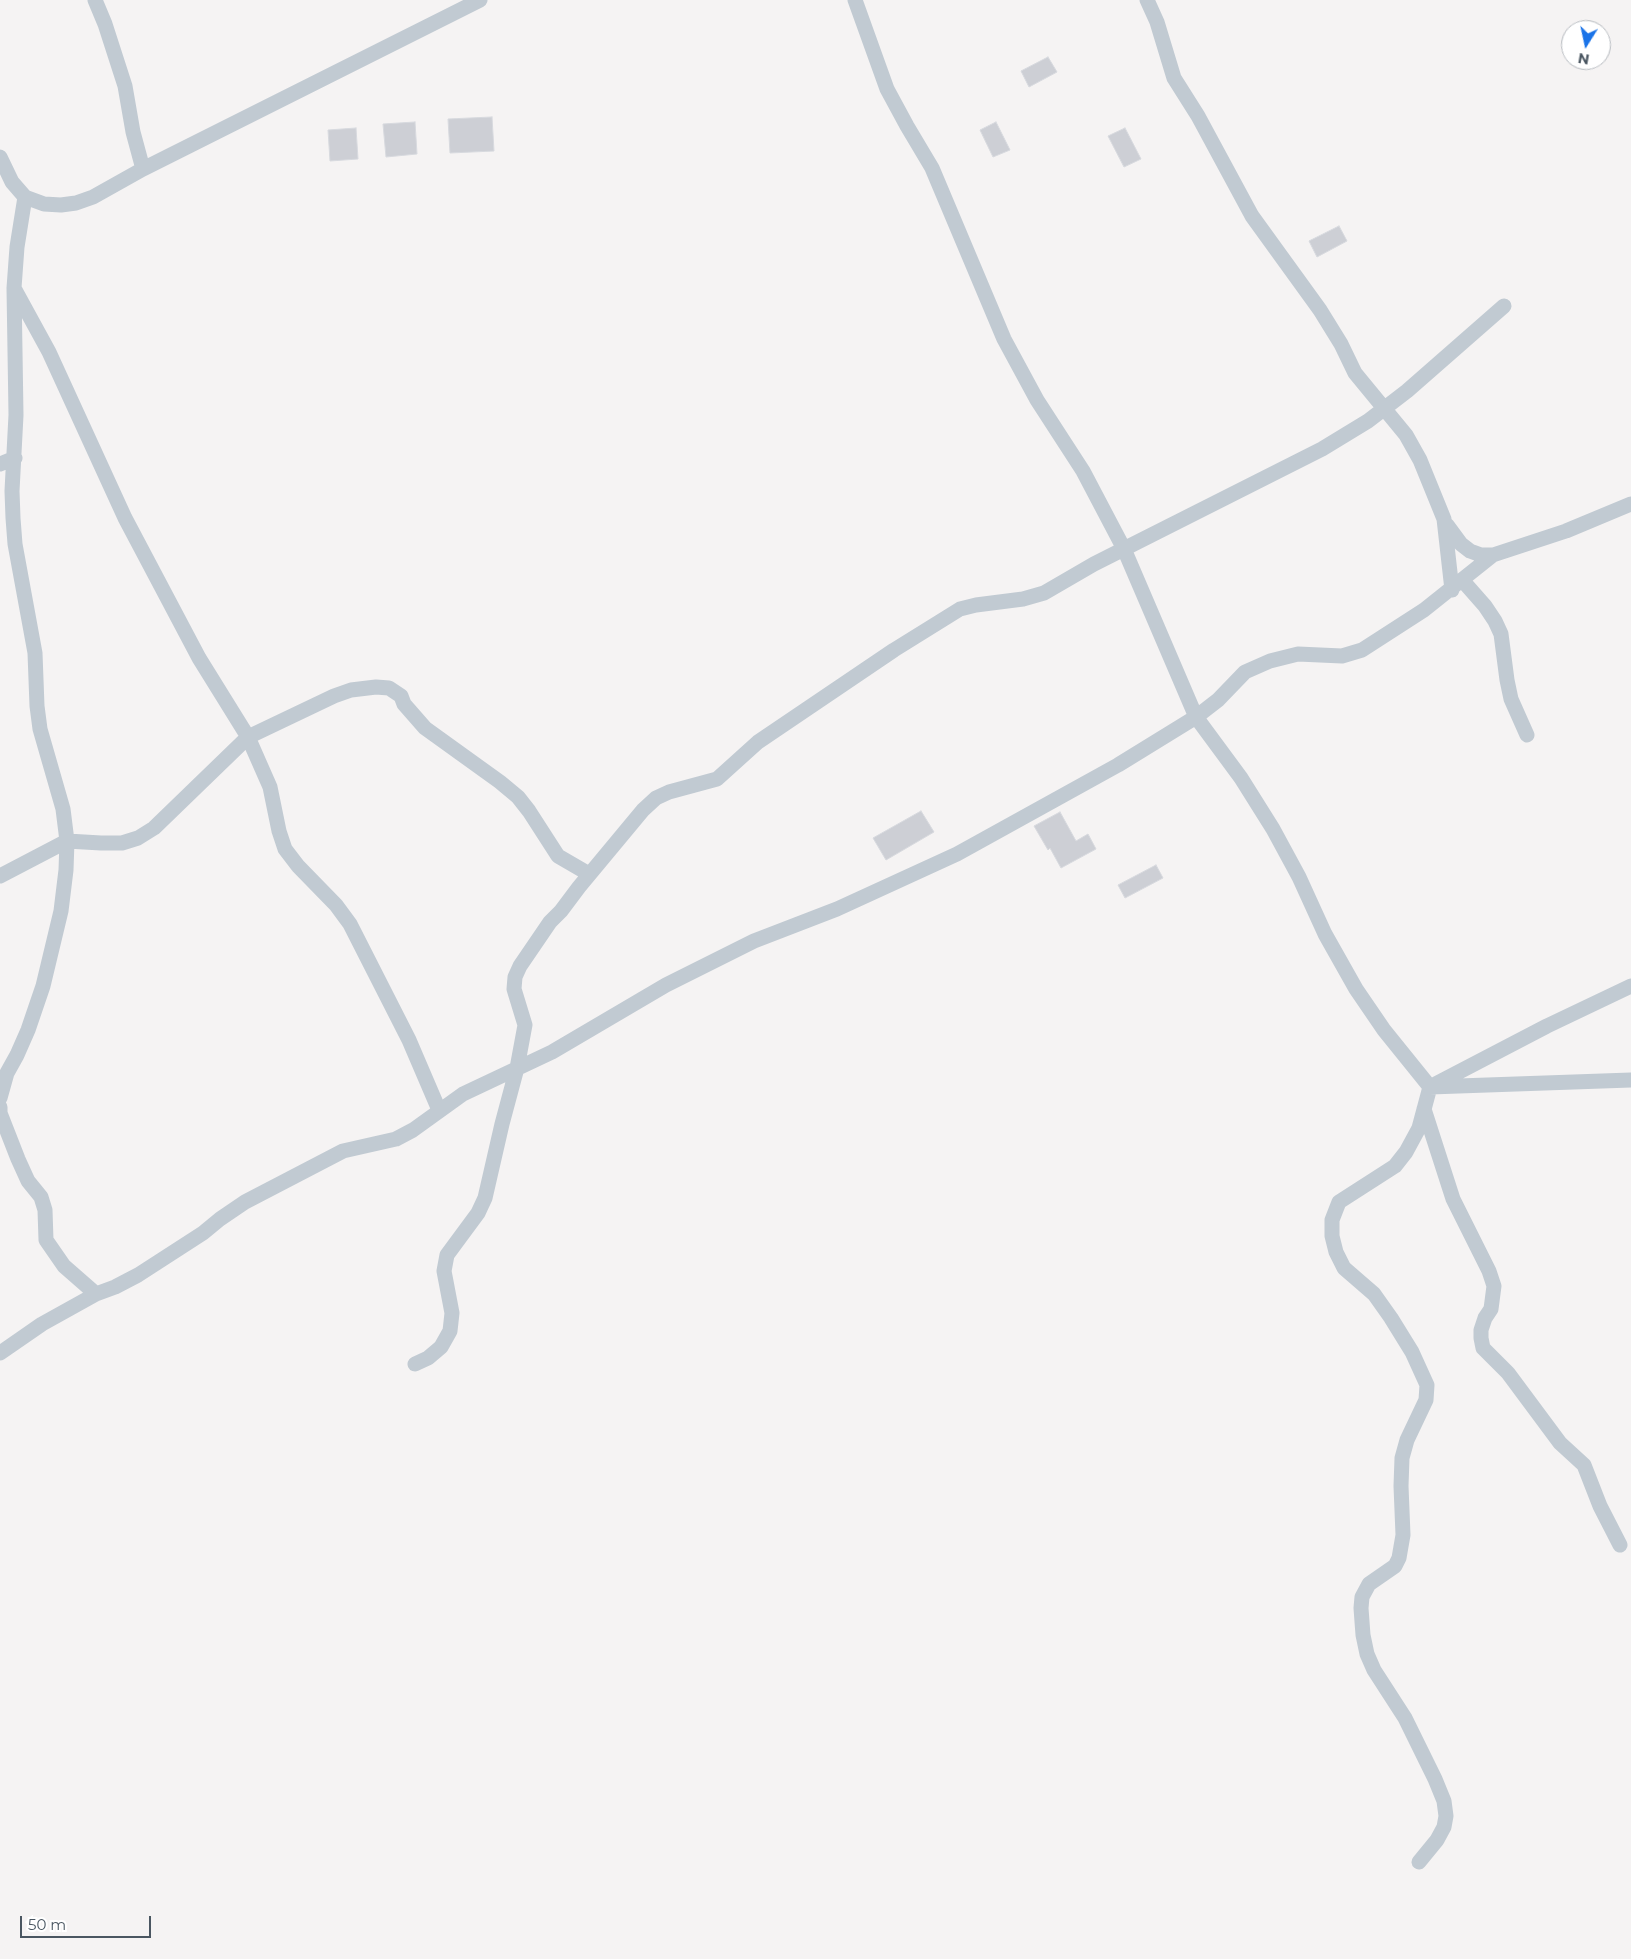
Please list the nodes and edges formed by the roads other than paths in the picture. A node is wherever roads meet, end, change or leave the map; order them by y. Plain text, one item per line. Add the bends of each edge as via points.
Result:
1 (95, 0) edge
2 (480, 0) edge
3 (855, 0) edge
4 (1147, 0) edge
5 (0, 157) edge
6 (143, 169) junction
7 (25, 197) junction
8 (14, 288) junction
9 (1504, 306) dead end
10 (1384, 408) junction
11 (15, 458) junction
12 (0, 464) edge
13 (1631, 504) edge
14 (1444, 519) junction
15 (1124, 549) junction
16 (1493, 555) junction
17 (1457, 585) junction
18 (1196, 717) junction
19 (1527, 735) dead end
20 (248, 737) junction
21 (67, 841) junction
22 (589, 874) junction
23 (0, 876) edge
24 (1631, 986) edge
25 (517, 1068) junction
26 (1631, 1080) edge
27 (1430, 1087) junction
28 (0, 1098) edge
29 (0, 1107) edge
30 (1424, 1109) junction
31 (439, 1110) junction
32 (96, 1294) junction
33 (0, 1353) edge
34 (415, 1364) dead end
35 (1620, 1545) dead end
36 (1419, 1862) dead end

1 - 6 street via 125,86
2 - 6 street
3 - 15 street via 887,89 932,168 1004,339 1037,400 1083,471
4 - 10 street via 1174,78 1252,216 1320,310 1356,373
5 - 7 street via 12,182
6 - 7 street via 76,203 44,204
7 - 8 street
8 - 11 street
8 - 20 street via 49,352 125,518 199,658
9 - 10 street
10 - 14 street via 1406,435 1420,460
10 - 15 street via 1322,449
11 - 12 street
11 - 21 street via 12,491 15,544 34,646 40,729 63,808
13 - 16 street via 1566,531
14 - 16 street via 1461,544 1470,551
14 - 17 street
15 - 18 street
15 - 22 street via 1044,594 968,607 938,620 758,742 717,779 656,798
16 - 17 street
17 - 18 street via 1362,650 1342,656 1298,654 1245,672
17 - 19 street via 1485,606 1498,627 1511,699
18 - 25 street via 1118,765 958,854 837,909 754,941 666,985 552,1052
18 - 27 street via 1273,829 1356,989
20 - 21 street via 154,828 138,838 115,843
20 - 22 street via 351,690 389,688 400,696 425,728 518,798 558,856
20 - 31 street via 270,787 286,849 350,924 409,1040
21 - 23 street
21 - 28 street via 61,911 43,986
22 - 25 street via 550,922 515,977 514,990 525,1025
24 - 27 street
25 - 31 street via 463,1094
25 - 34 street via 485,1198 447,1255 444,1271 452,1313 450,1331 441,1347
26 - 27 street
27 - 30 street
29 - 32 street via 28,1181 41,1198 45,1210 46,1240 64,1266
30 - 35 street via 1453,1199 1494,1286 1491,1309 1481,1330 1483,1348 1508,1374 1560,1443 1584,1465
30 - 36 street via 1419,1128 1395,1166 1339,1202 1332,1220 1332,1236 1344,1268 1374,1294 1392,1318 1427,1385 1426,1400 1402,1458 1403,1535 1399,1558 1395,1566 1368,1584 1361,1608 1367,1654 1405,1718 1444,1801 1444,1827
31 - 32 street via 396,1139 343,1151 245,1202 138,1275
32 - 33 street via 42,1324

